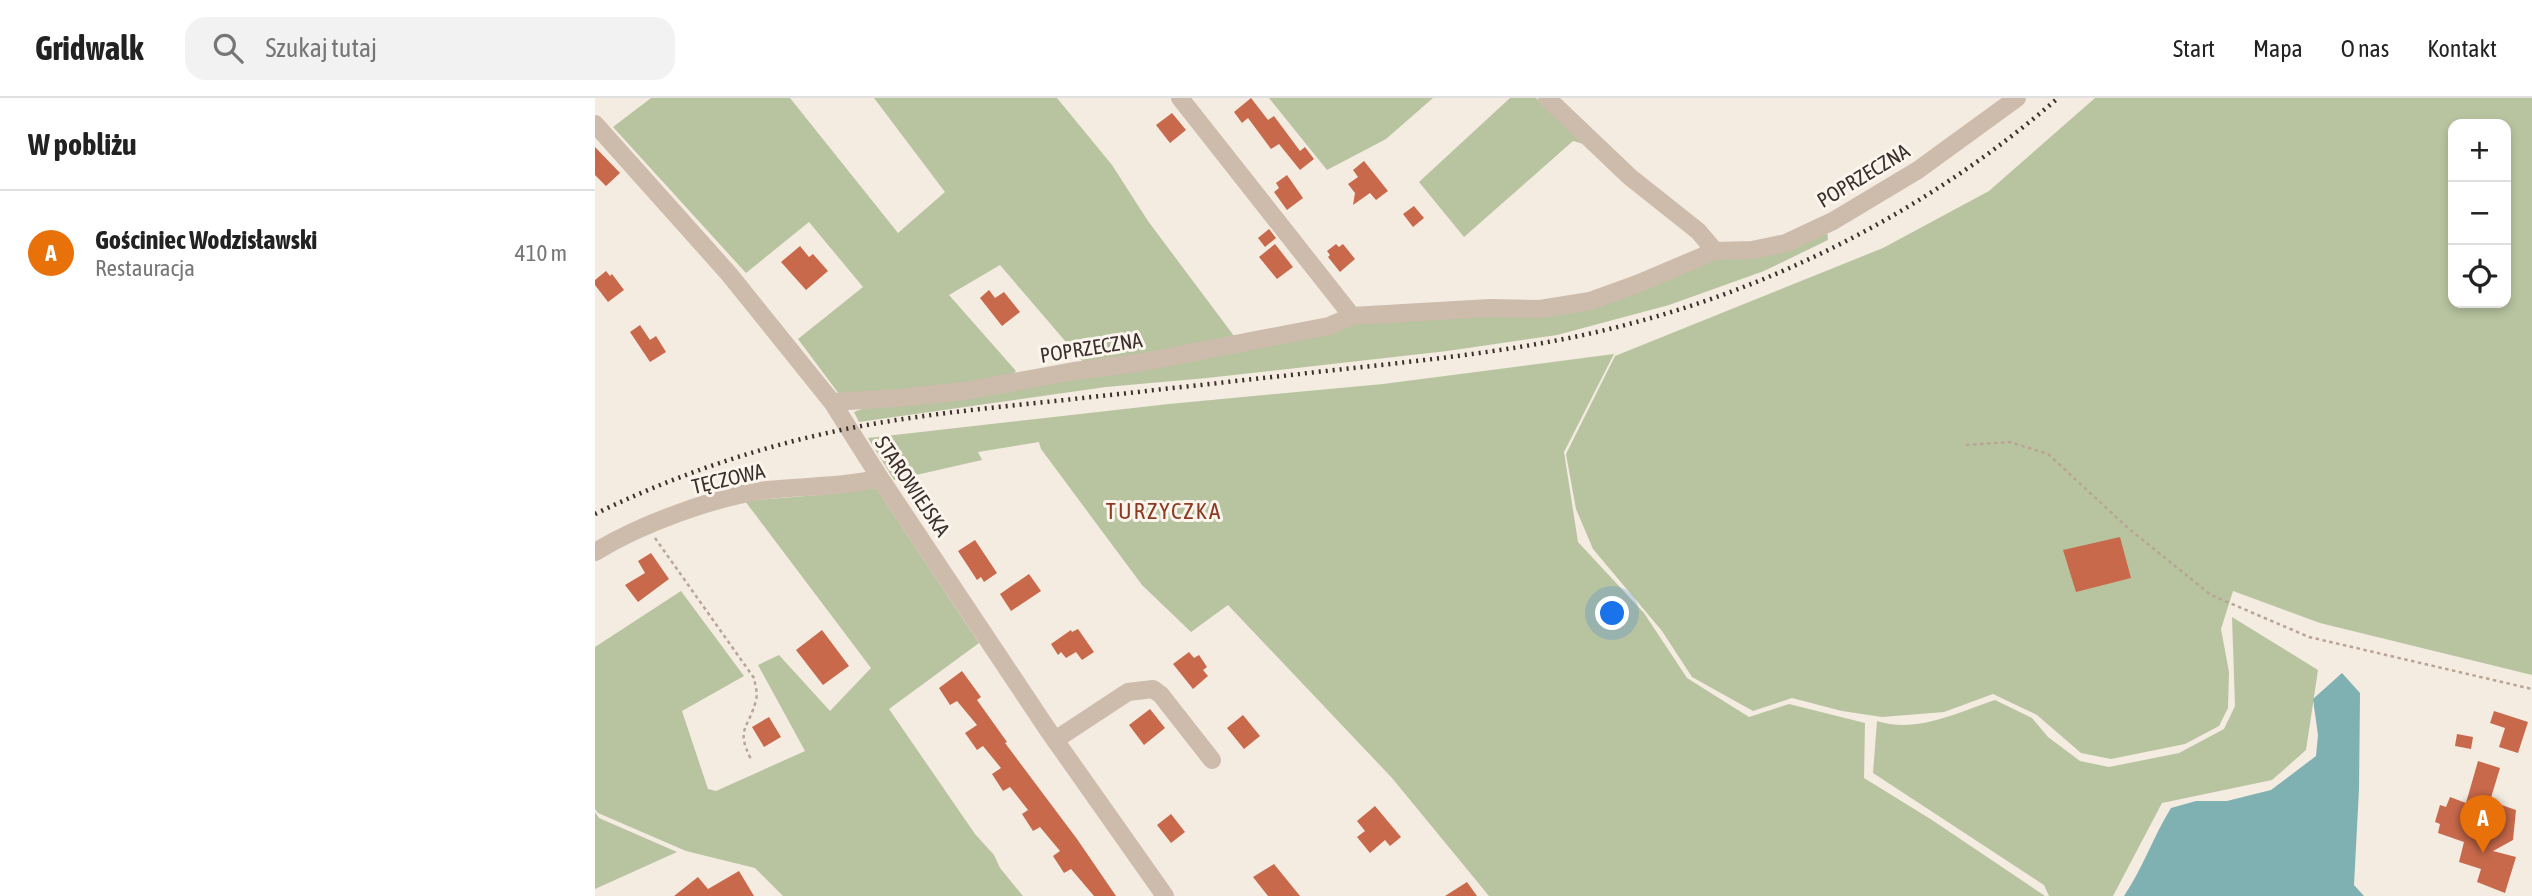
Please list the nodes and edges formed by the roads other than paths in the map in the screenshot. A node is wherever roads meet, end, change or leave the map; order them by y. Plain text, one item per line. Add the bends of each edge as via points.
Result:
1 (1180, 98) edge
2 (1547, 98) edge
3 (2017, 98) edge
4 (595, 124) edge
5 (1715, 251) junction
6 (1352, 316) junction
7 (832, 402) junction
8 (880, 478) junction
9 (595, 552) edge
10 (1055, 740) junction
11 (1212, 760) dead end
12 (1165, 896) edge

1 - 6 street
2 - 5 street
3 - 5 street, POPRZECZNA via 1918,170 1833,221 1786,243
4 - 7 street, STAROWIEJSKA via 729,274
5 - 6 street, POPRZECZNA via 1590,301 1540,309
6 - 7 street, POPRZECZNA via 1329,326 1137,363 965,391
7 - 8 street, STAROWIEJSKA
8 - 9 street, TĘCZOWA via 746,494 696,508
8 - 10 street, STAROWIEJSKA
10 - 11 street via 1128,692 1153,689
10 - 12 street, STAROWIEJSKA

